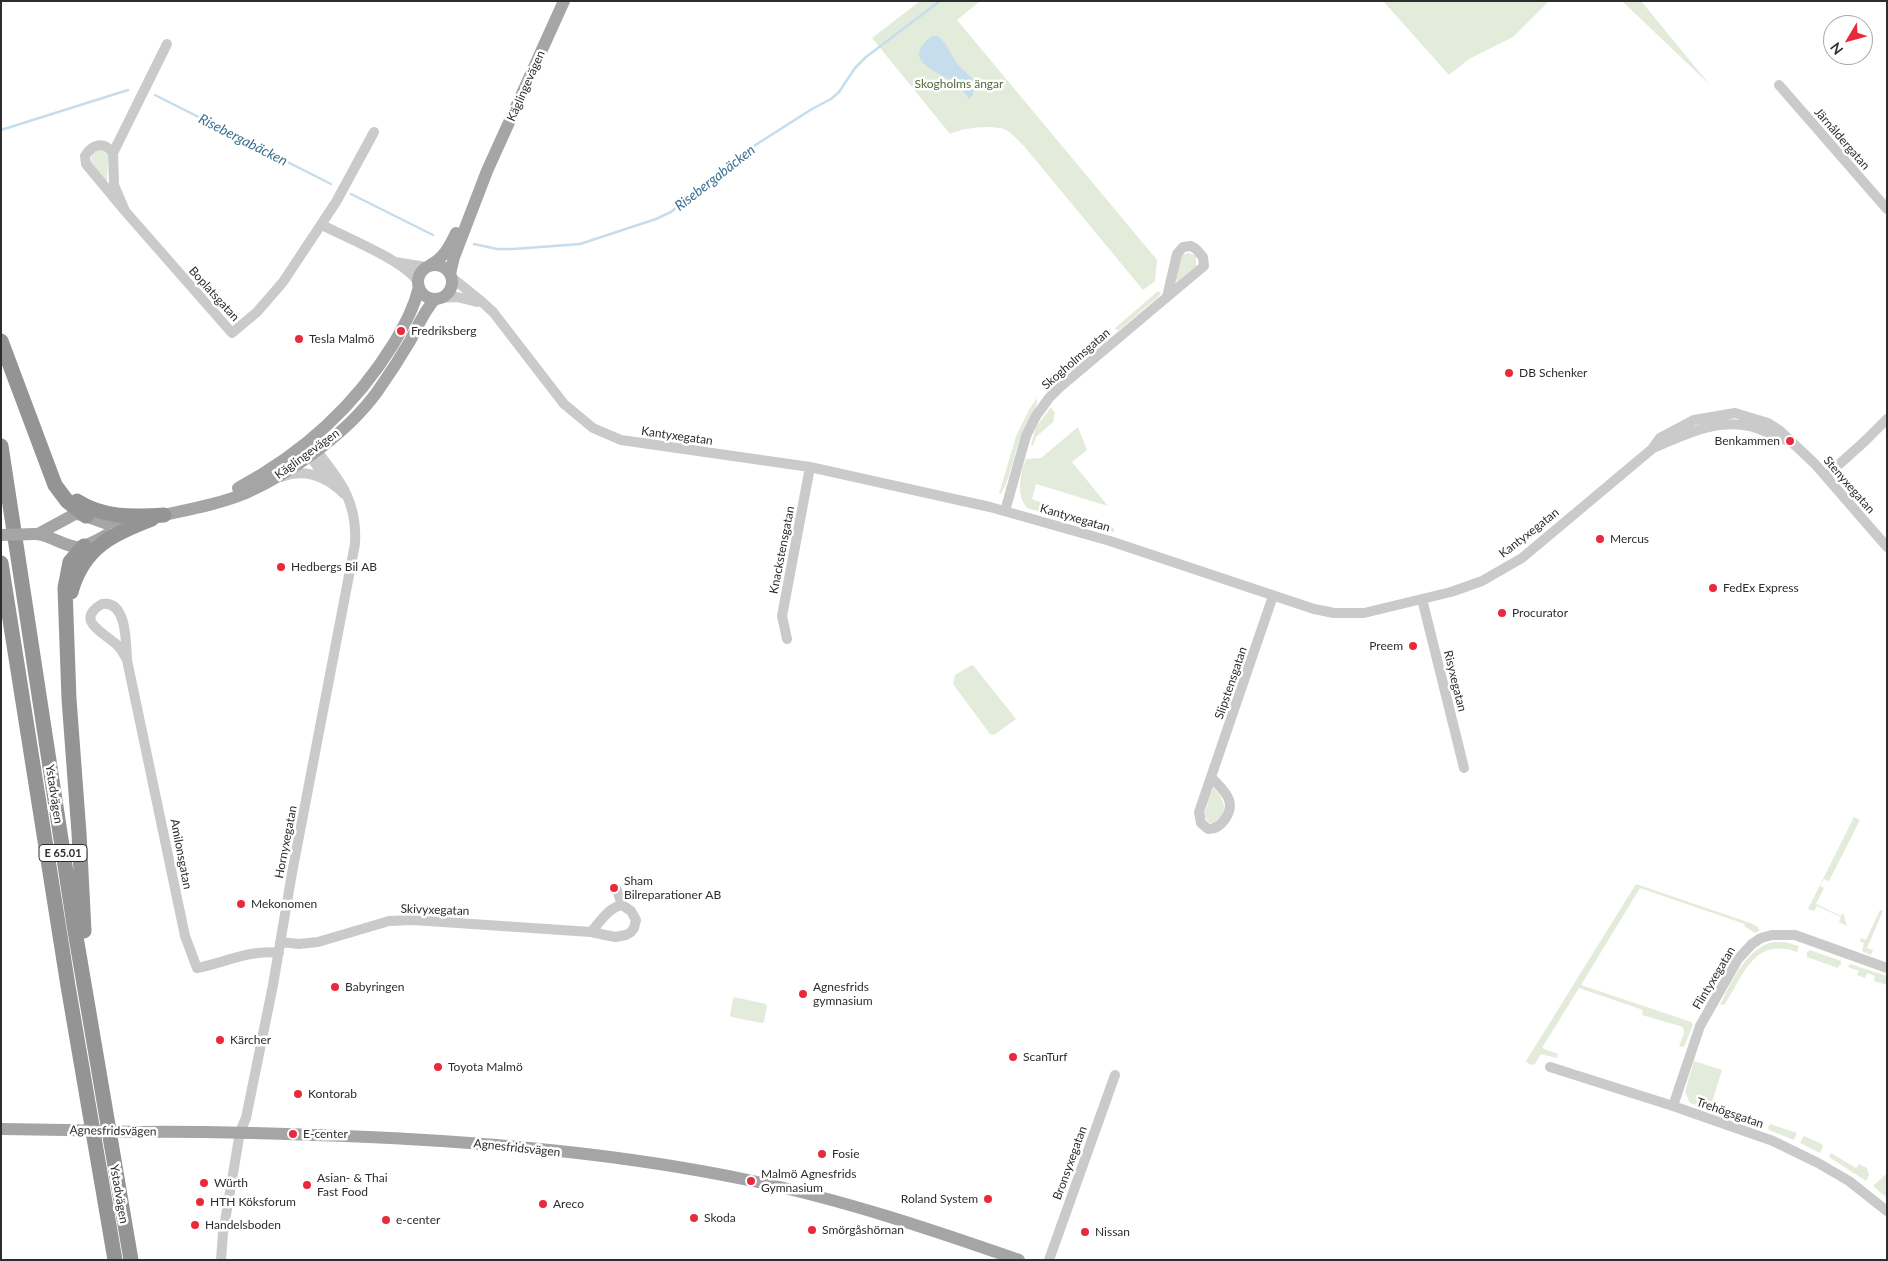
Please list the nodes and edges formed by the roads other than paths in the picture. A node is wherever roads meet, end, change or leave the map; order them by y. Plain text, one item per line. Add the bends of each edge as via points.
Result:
1 (564, 1) edge
2 (167, 44) dead end
3 (1779, 85) dead end
4 (374, 132) dead end
5 (112, 153) junction
6 (487, 171) junction
7 (1887, 209) edge
8 (125, 211) junction
9 (322, 225) junction
10 (394, 262) junction
11 (428, 266) junction
12 (451, 276) junction
13 (418, 285) junction
14 (1167, 297) junction
15 (438, 298) junction
16 (493, 312) junction
17 (1, 340) edge
18 (1735, 419) joint
19 (1887, 420) edge
20 (1, 446) edge
21 (309, 448) junction
22 (44, 456) junction
23 (810, 467) junction
24 (1826, 476) junction
25 (268, 482) junction
26 (329, 482) junction
27 (351, 503) junction
28 (205, 506) junction
29 (1005, 511) junction
30 (164, 515) junction
31 (87, 517) junction
32 (135, 522) junction
33 (37, 534) junction
34 (1, 535) edge
35 (85, 545) junction
36 (1887, 547) edge
37 (1, 563) edge
38 (1, 587) edge
39 (1273, 596) junction
40 (1422, 599) junction
41 (7, 602) junction
42 (66, 608) junction
43 (787, 639) dead end
44 (127, 660) junction
45 (1464, 768) dead end
46 (1211, 777) junction
47 (617, 890) dead end
48 (622, 905) junction
49 (591, 932) junction
50 (280, 942) junction
51 (279, 953) junction
52 (1887, 968) edge
53 (91, 1024) junction
54 (1550, 1067) dead end
55 (1115, 1074) dead end
56 (1673, 1106) junction
57 (1, 1129) edge
58 (240, 1132) junction
59 (1887, 1211) edge
60 (115, 1260) edge
61 (131, 1260) edge
62 (221, 1260) edge
63 (1019, 1260) edge
64 (1049, 1260) edge

1 - 6 main road, Käglingevägen
2 - 5 street
3 - 7 street, Järnåldergatan
4 - 9 street, Boplatsgatan
5 - 8 street, Boplatsgatan via 114,185
5 - 8 street, Boplatsgatan via 106,146 98,145 87,152 85,160 88,168
6 - 11 main road, Käglingevägen via 446,252
6 - 12 main road, Käglingevägen via 454,257
8 - 9 street, Boplatsgatan via 232,333 270,299
9 - 10 street
10 - 11 street
10 - 13 street via 414,277
11 - 12 main road via 440,265
11 - 13 main road via 420,273
12 - 15 main road via 451,287
12 - 16 street, Kantyxegatan
13 - 15 main road via 424,295
13 - 21 main road, Käglingevägen via 411,314 380,366
14 - 14 street, Skogholmsgatan via 1177,254 1187,246 1196,248 1203,257 1204,266
14 - 29 street, Skogholmsgatan via 1049,398 1026,436
15 - 16 street, Kantyxegatan via 467,298
15 - 21 main road, Käglingevägen via 427,307 410,341 376,393 346,426
16 - 23 street, Kantyxegatan via 564,404 601,432 637,443
17 - 22 highway
18 - 24 street, Stenyxegatan via 1790,441
18 - 40 street, Kantyxegatan via 1694,420 1660,438 1652,449 1522,558 1482,581
19 - 24 street
20 - 53 highway, Ystadvägen / E 65.01
21 - 25 main road, Käglingevägen
21 - 26 street
21 - 27 street, Hornyxegatan via 340,482
21 - 28 main road, Käglingevägen
22 - 30 highway via 62,487 89,508 122,516
22 - 31 highway via 59,492
23 - 29 street, Kantyxegatan
23 - 43 street, Knackstensgatan via 782,616
24 - 36 street, Stenyxegatan
25 - 26 street via 302,473 311,473
25 - 28 main road, Käglingevägen
26 - 27 street
27 - 50 street, Hornyxegatan via 356,521 355,544
28 - 30 main road, Käglingevägen
29 - 39 street, Kantyxegatan via 1110,541
30 - 32 main road, Käglingevägen
30 - 42 highway via 116,534 96,548 76,575
31 - 32 main road, Käglingevägen via 105,523
31 - 33 main road, Käglingevägen via 71,514
31 - 35 main road via 93,534
32 - 35 main road, Käglingevägen
33 - 34 main road, Käglingevägen, bridge
33 - 35 main road, Käglingevägen via 74,547
35 - 42 highway via 72,557 68,566
37 - 41 highway, Ystadvägen / E 65.01
38 - 41 highway
39 - 40 street, Kantyxegatan via 1314,610 1350,614
39 - 46 street, Slipstensgatan
40 - 45 street, Risyxegatan
41 - 60 highway, Ystadvägen / E 65.01
42 - 53 highway
44 - 44 street, Amilonsgatan via 121,614 112,605 102,604 93,612 92,624 120,647
44 - 51 street, Amilonsgatan via 185,936 197,968 252,953
46 - 46 street, Slipstensgatan via 1199,818 1204,827 1212,829 1223,822 1230,805
47 - 48 street, Skivyxegatan
48 - 49 street via 610,911
48 - 49 street, Skivyxegatan via 636,920 630,932 621,937
49 - 50 street, Skivyxegatan via 413,920 389,921 318,942
50 - 51 street, Hornyxegatan
51 - 58 street, Hornyxegatan via 246,1118
52 - 56 street, Flintyxegatan via 1795,935 1772,935 1752,944 1738,959 1700,1026
53 - 61 highway, Ystadvägen / E 65.01
54 - 56 street, Trehögsgatan
55 - 64 street, Bronsyxegatan
56 - 59 street, Trehögsgatan via 1773,1142 1818,1163 1849,1181
57 - 58 main road, Agnesfridsvägen, bridge
58 - 62 street, Hornyxegatan
58 - 63 main road, Agnesfridsvägen via 507,1146 718,1174 856,1207

